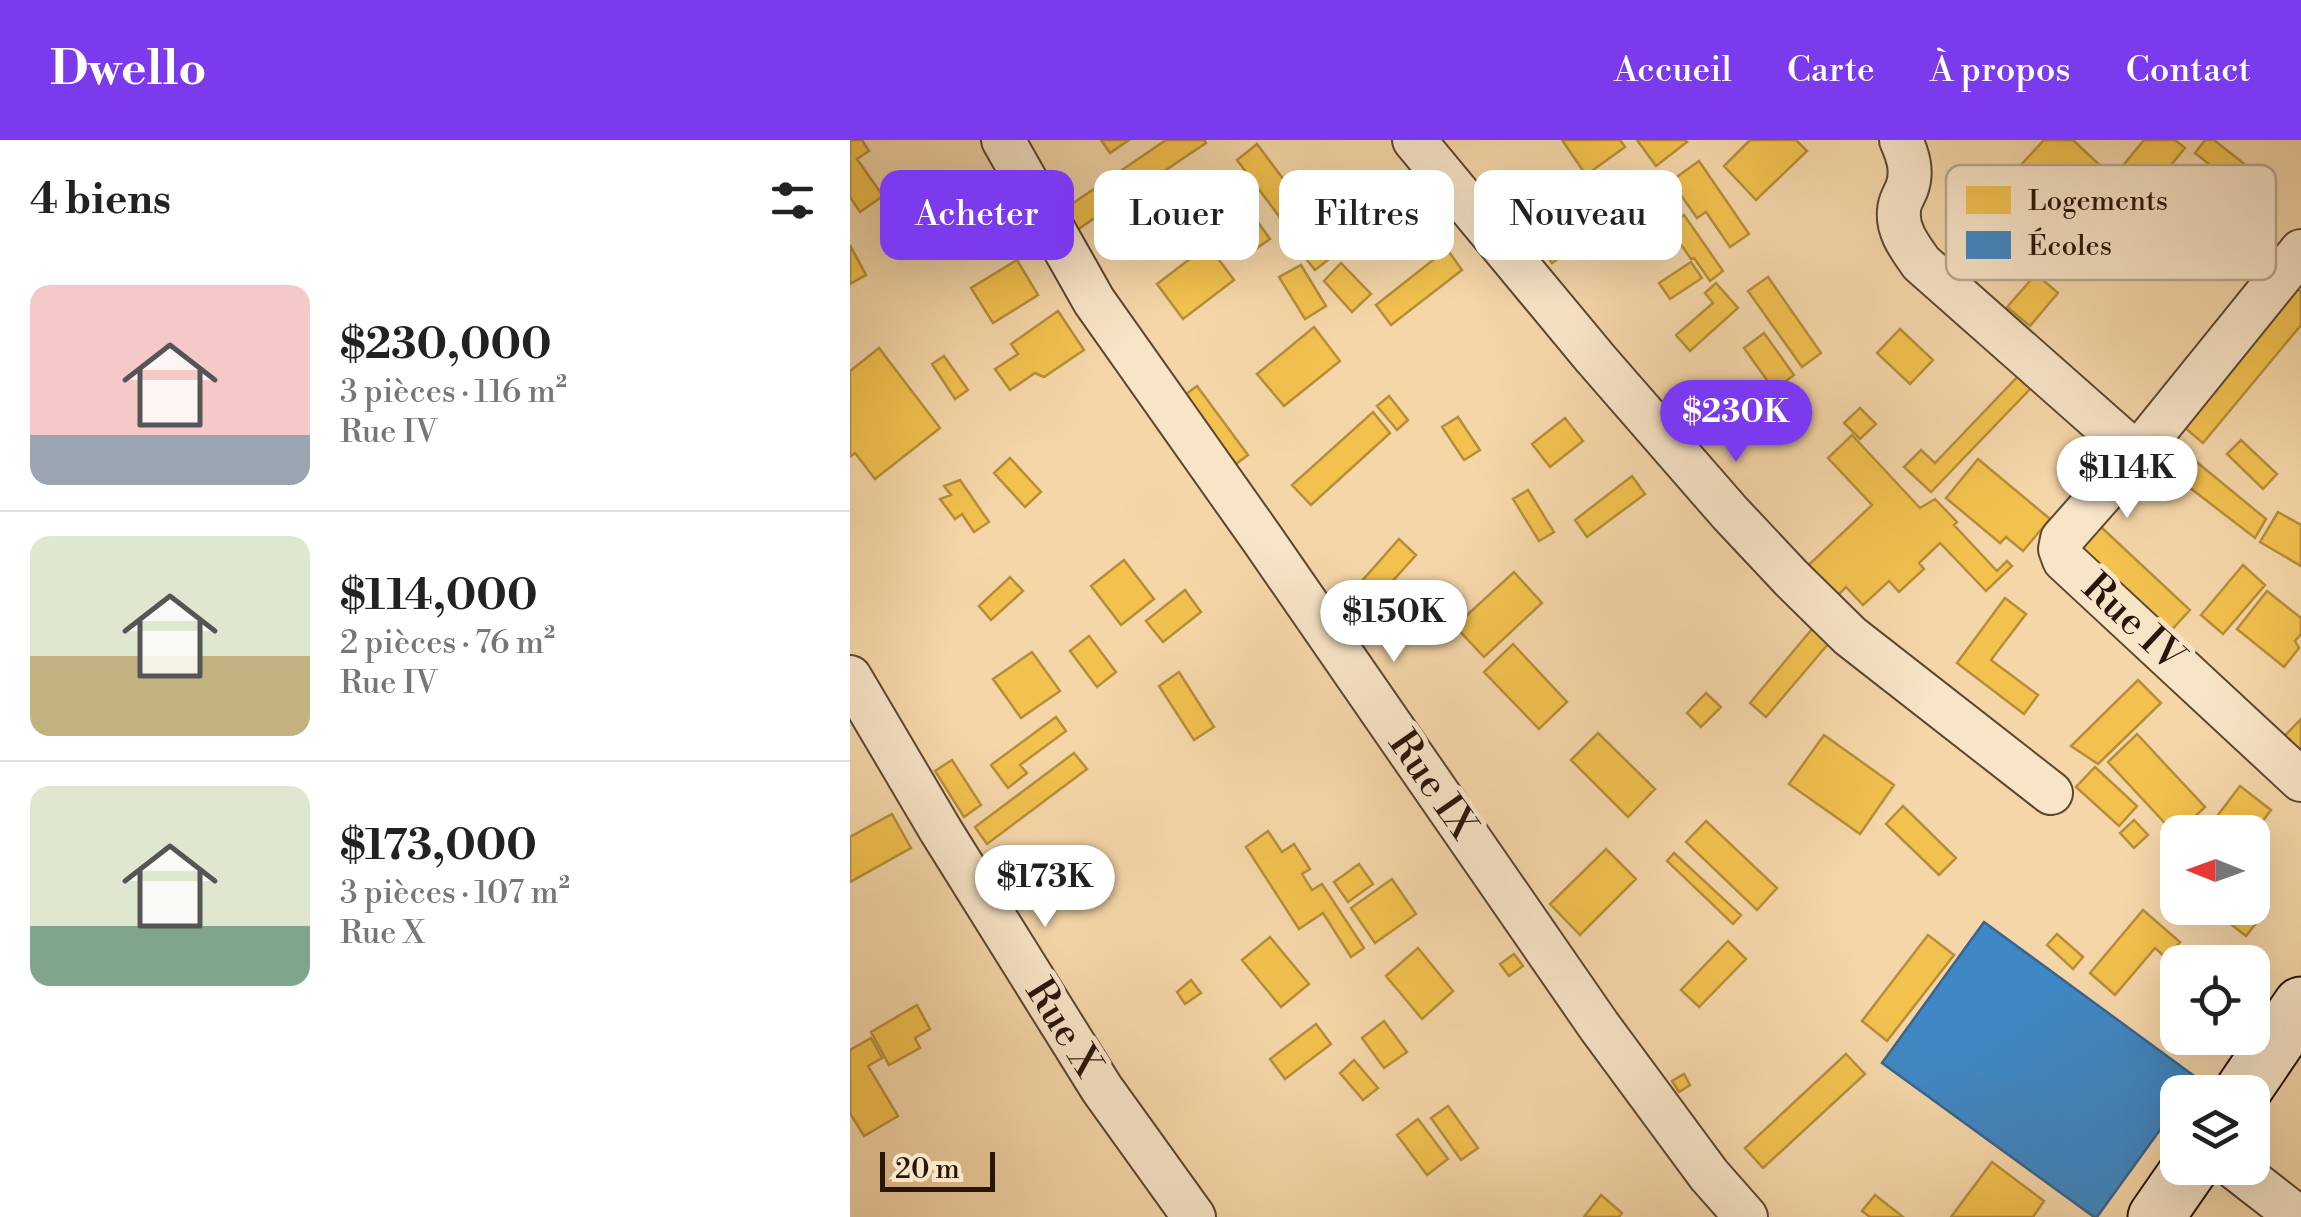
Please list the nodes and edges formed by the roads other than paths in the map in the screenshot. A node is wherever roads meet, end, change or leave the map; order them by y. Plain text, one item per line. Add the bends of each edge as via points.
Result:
1 (1004, 140) edge
2 (1414, 140) edge
3 (1901, 140) edge
4 (2301, 251) edge
5 (2137, 454) junction
6 (850, 677) edge
7 (2301, 780) edge
8 (2051, 792) dead end
9 (2301, 1005) edge
10 (2254, 1075) edge
11 (2178, 1185) edge
12 (2257, 1185) edge
13 (1194, 1217) edge
14 (1746, 1217) edge
15 (2156, 1217) edge
16 (2298, 1217) edge

1 - 14 street, Rue IX via 1094,301 1599,1026
2 - 8 street via 1791,578 1850,636
3 - 5 street via 1910,176 1899,219 1921,263
4 - 5 street
5 - 7 street, Rue IV via 2062,540 2061,555
6 - 13 street, Rue X via 1102,1090
9 - 10 street
11 - 15 street
12 - 16 street

